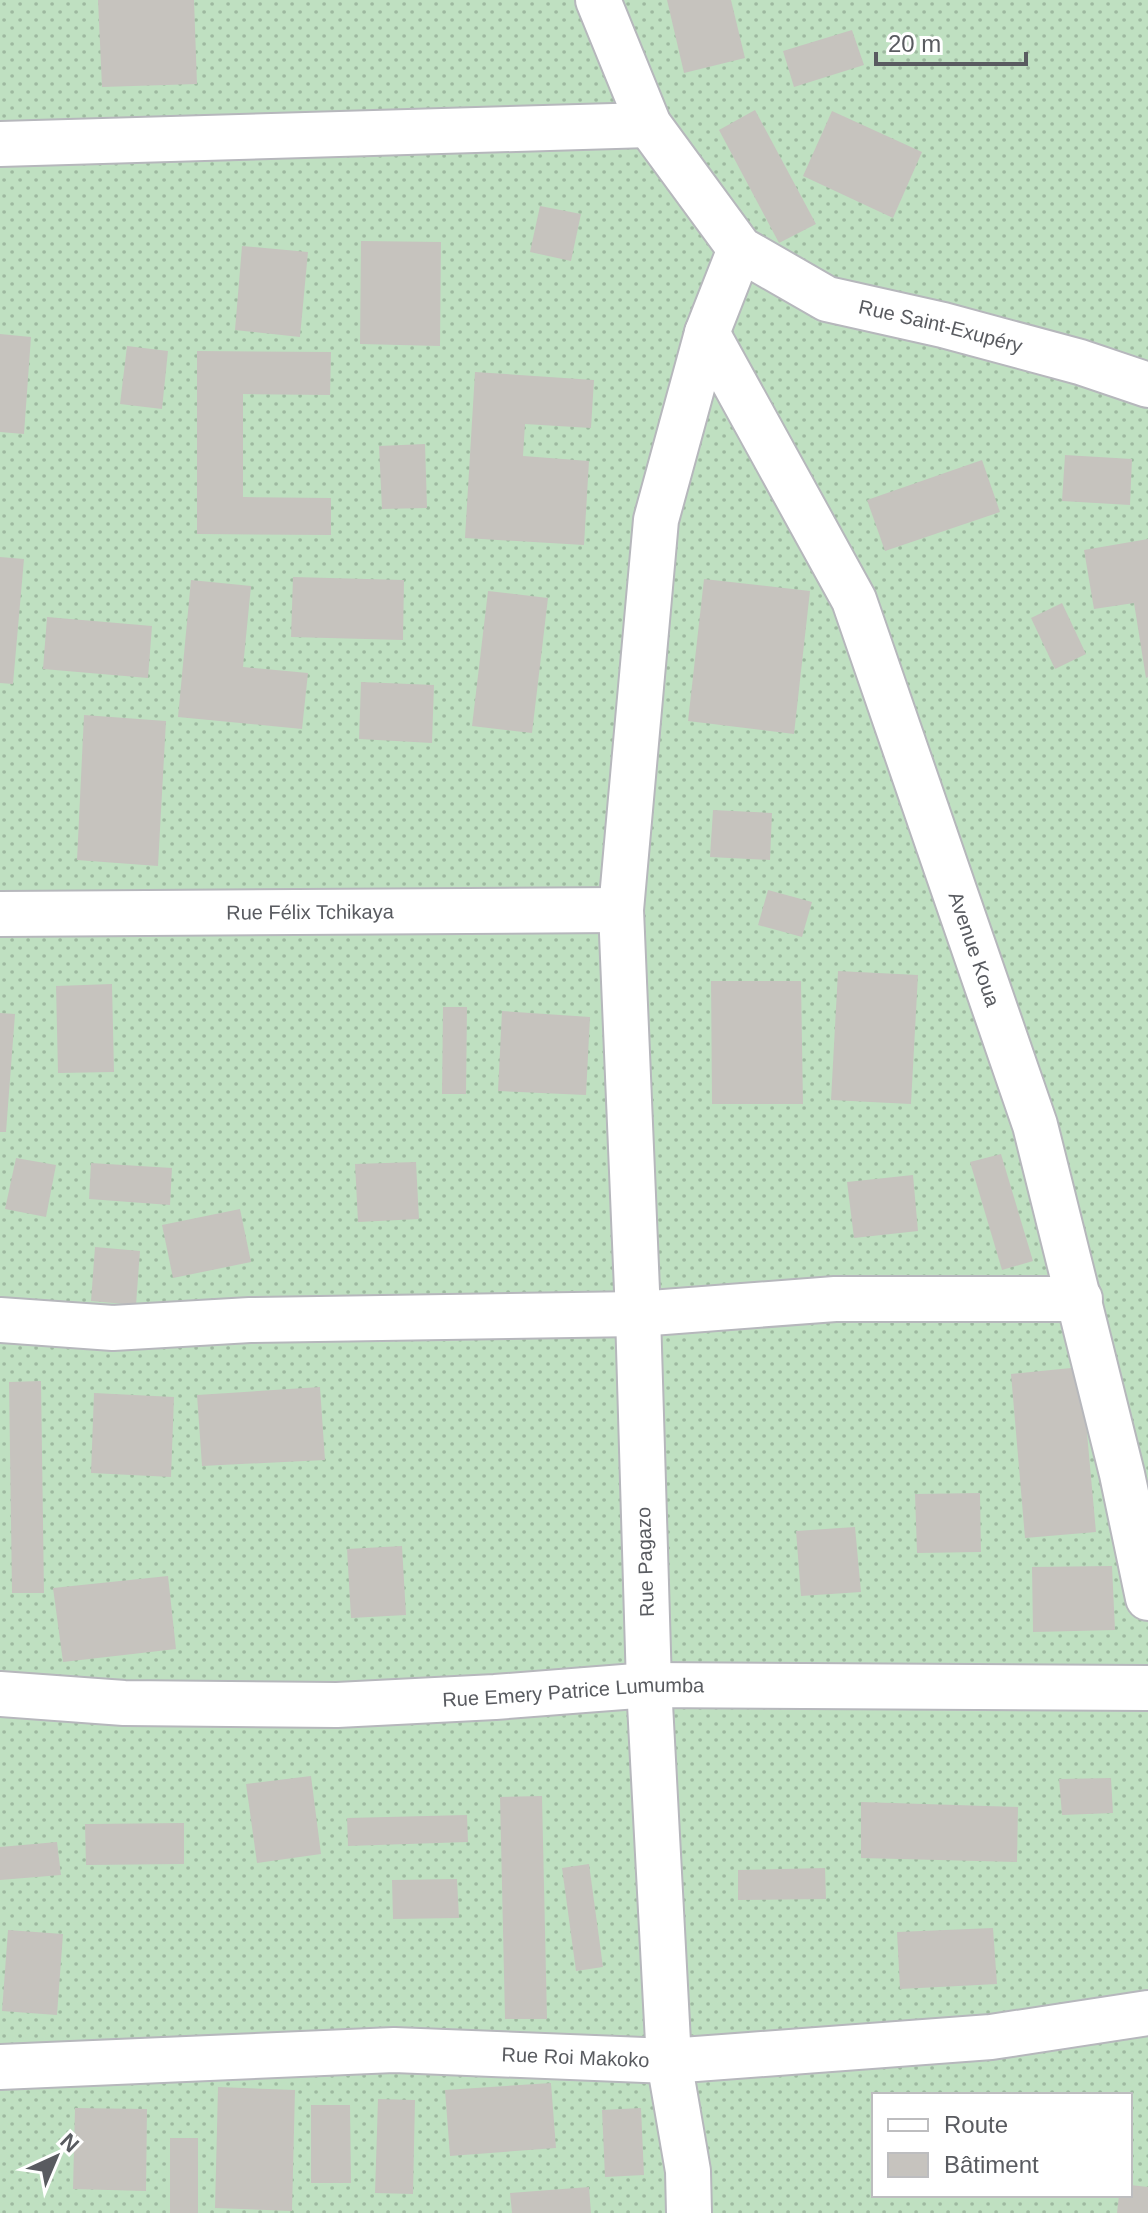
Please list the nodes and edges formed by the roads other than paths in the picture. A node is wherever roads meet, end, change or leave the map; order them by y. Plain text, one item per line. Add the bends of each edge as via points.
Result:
1 (598, 0) edge
2 (649, 125) junction
3 (0, 144) edge
4 (740, 249) junction
5 (707, 333) junction
6 (1148, 385) edge
7 (621, 910) junction
8 (0, 914) edge
9 (1080, 1299) junction
10 (638, 1314) junction
11 (0, 1320) edge
12 (1148, 1598) edge
13 (649, 1685) junction
14 (1148, 1688) edge
15 (0, 1694) edge
16 (1148, 2013) edge
17 (669, 2061) junction
18 (0, 2067) edge
19 (689, 2213) edge

1 - 2 street
2 - 3 street
2 - 4 street
4 - 5 street, Rue Pagazo
4 - 6 street, Rue Saint-Exupéry via 827,299 943,325
5 - 7 street, Rue Pagazo via 656,520
5 - 9 street, Avenue Koua via 854,600 1035,1125
7 - 8 street, Rue Félix Tchikaya
7 - 10 street, Rue Pagazo
9 - 10 street via 835,1299
9 - 12 street, Avenue Koua
10 - 11 street via 250,1320 113,1328
10 - 13 street, Rue Pagazo
13 - 14 street, Rue Emery Patrice Lumumba
13 - 15 street, Rue Emery Patrice Lumumba via 337,1705 124,1703
13 - 17 street, Rue Pagazo
16 - 17 street, Rue Roi Makoko via 991,2037
17 - 18 street, Rue Roi Makoko via 394,2050
17 - 19 street, Rue Pagazo via 688,2171

